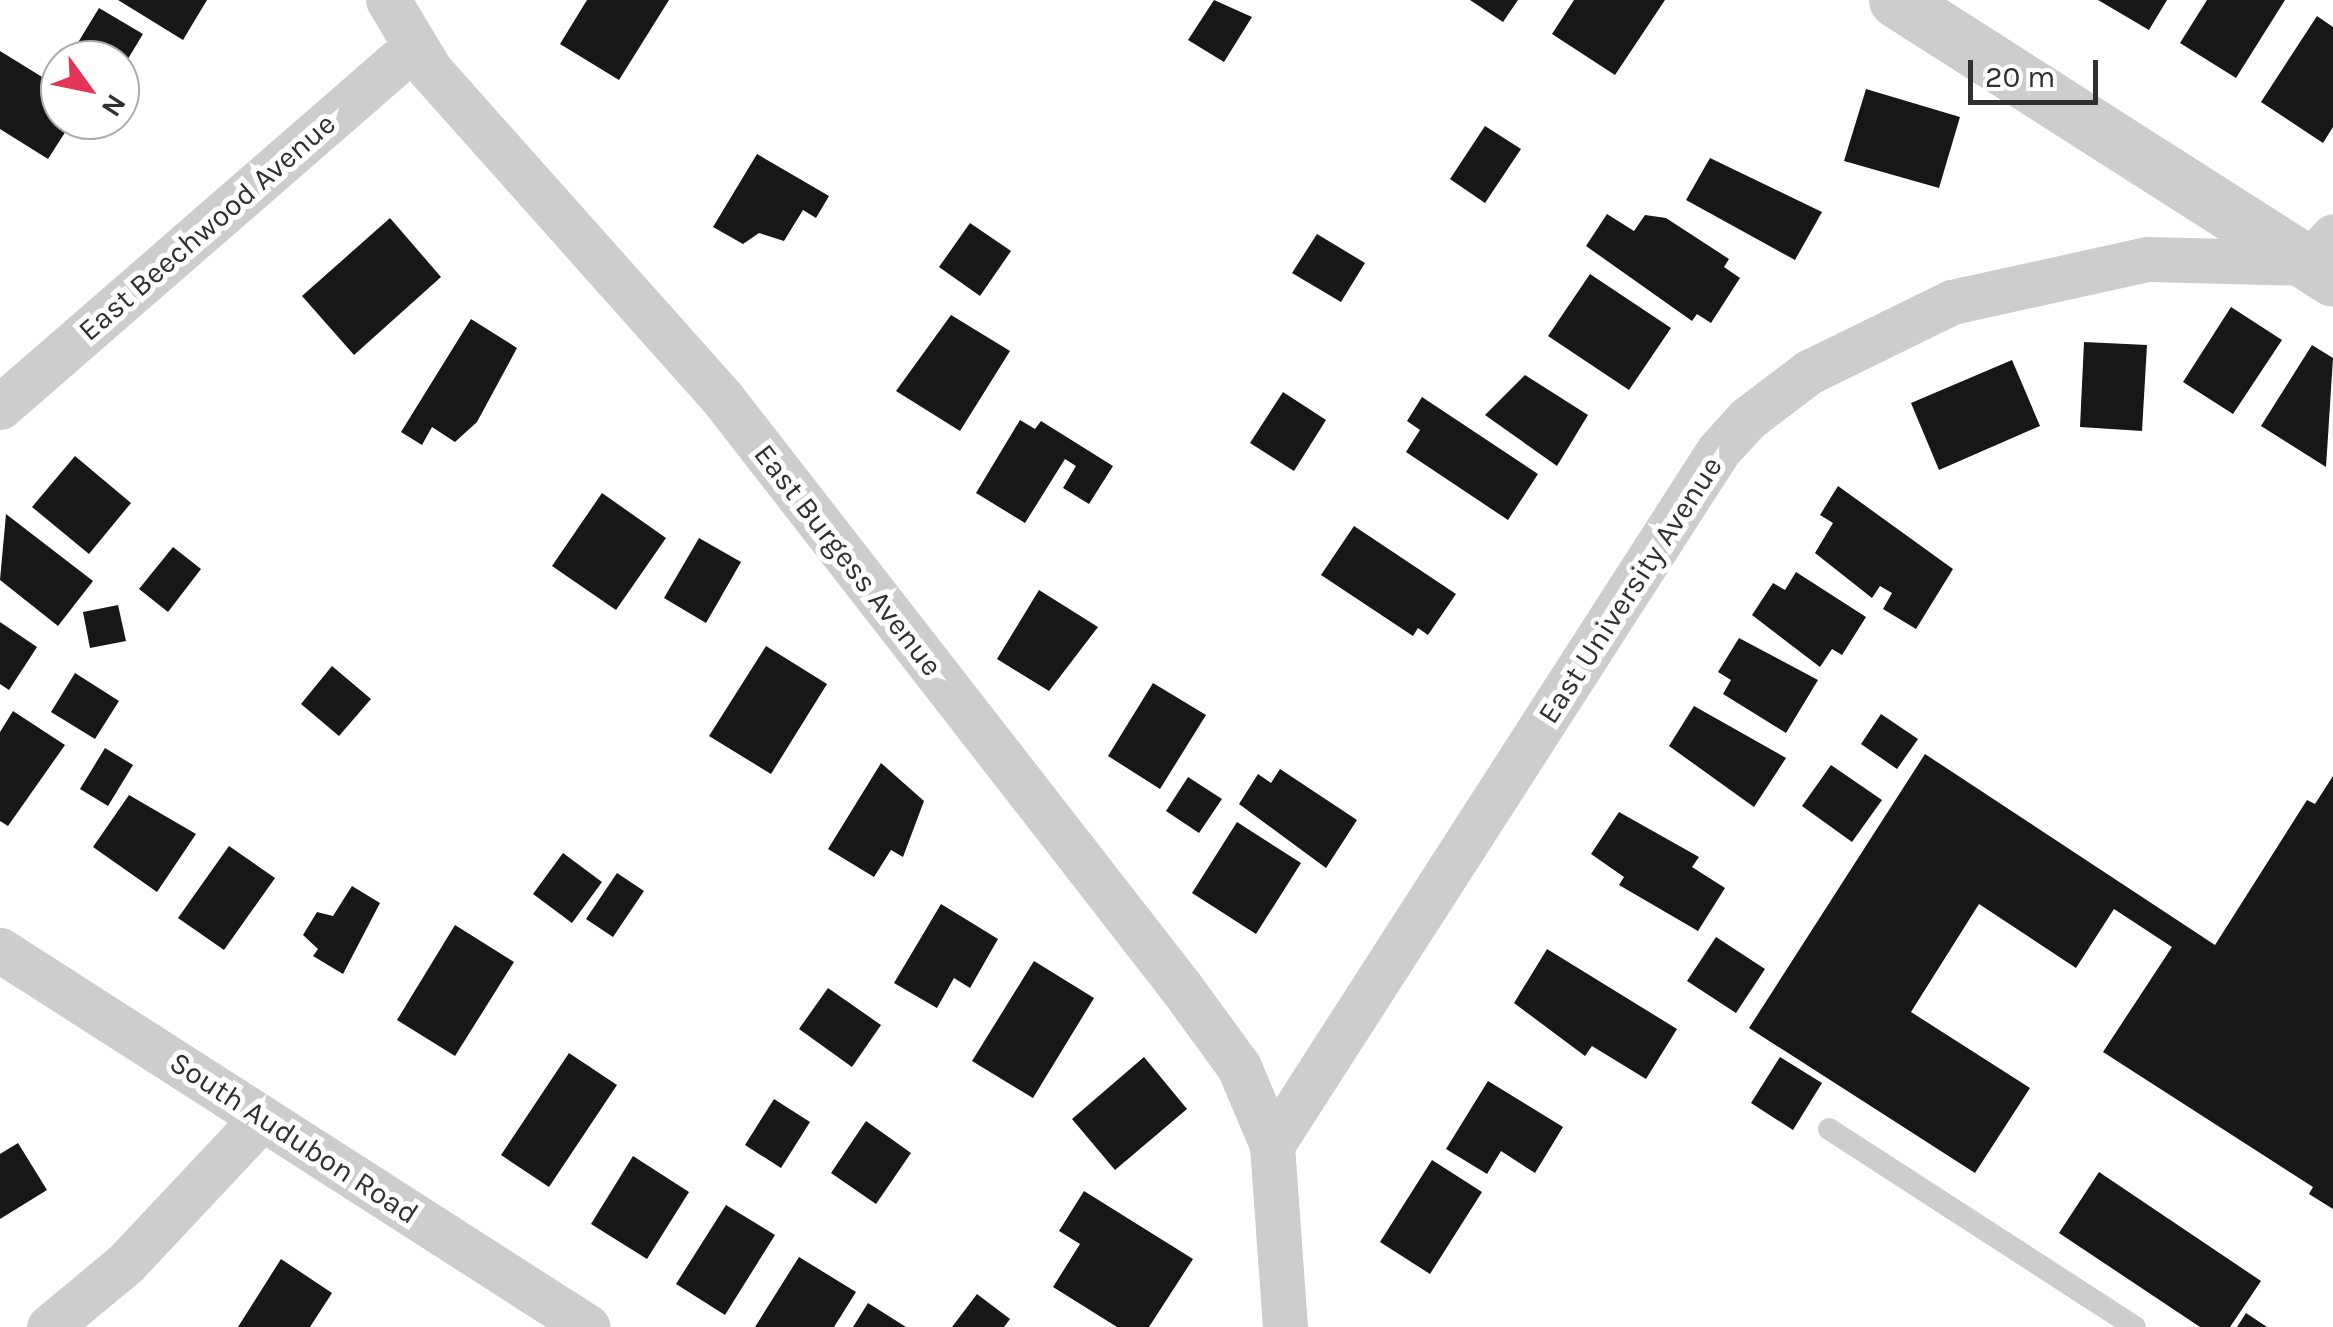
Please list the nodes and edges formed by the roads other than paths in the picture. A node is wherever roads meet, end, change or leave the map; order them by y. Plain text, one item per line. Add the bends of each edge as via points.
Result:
1 (388, 0) edge
2 (1896, 0) edge
3 (414, 47) junction
4 (2325, 259) edge
5 (0, 407) edge
6 (0, 950) edge
7 (262, 1118) junction
8 (1828, 1129) dead end
9 (1272, 1145) junction
10 (49, 1327) edge
11 (588, 1327) edge
12 (1285, 1327) edge
13 (2134, 1327) edge

1 - 3 street, East Burgess Avenue
2 - 4 street
3 - 5 street, East Beechwood Avenue
3 - 9 street, East Burgess Avenue via 724,399 1225,1046
4 - 9 street, East University Avenue via 2148,260 2030,279 1915,317 1809,372 1747,419 1718,451
6 - 7 street, South Audubon Road
7 - 10 street via 126,1263
7 - 11 street, South Audubon Road
8 - 13 lane
9 - 12 street

